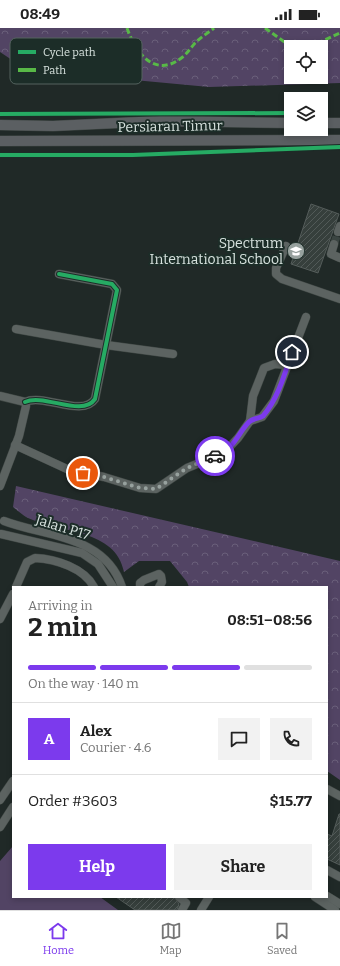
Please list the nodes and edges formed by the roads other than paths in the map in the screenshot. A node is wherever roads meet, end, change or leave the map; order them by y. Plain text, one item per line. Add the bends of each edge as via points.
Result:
1 (284, 123) edge
2 (328, 123) edge
3 (340, 123) edge
4 (0, 125) edge
5 (340, 140) edge
6 (0, 141) edge
7 (334, 244) tunnel mouth
8 (286, 246) dead end
9 (340, 258) edge
10 (59, 274) dead end
11 (340, 299) edge
12 (306, 317) dead end
13 (16, 328) dead end
14 (106, 345) junction
15 (173, 354) dead end
16 (287, 365) junction
17 (0, 396) edge
18 (25, 402) junction
19 (250, 421) junction
20 (15, 446) junction
21 (0, 486) edge
22 (2, 518) edge
23 (0, 534) edge
24 (16, 586) edge
25 (93, 586) edge
26 (112, 586) edge
27 (121, 586) edge
28 (140, 586) edge
29 (160, 586) edge
30 (12, 596) edge
31 (0, 619) edge
32 (12, 782) edge
33 (328, 790) edge
34 (340, 796) edge
35 (0, 800) edge
36 (12, 809) edge
37 (0, 827) edge
38 (328, 871) edge
39 (340, 877) edge
40 (328, 897) edge
41 (180, 898) edge
42 (208, 898) edge
43 (317, 898) edge
44 (340, 904) edge
45 (182, 910) edge
46 (201, 910) edge
47 (335, 910) edge

1 - 4 main road, Persiaran Timur via 161,121 53,126
2 - 3 main road
5 - 6 main road, Persiaran Timur
7 - 9 street via 331,254
8 - 11 street via 276,268 276,274 282,279
10 - 14 street via 112,284 116,287 117,293
12 - 16 street
13 - 14 street
14 - 15 street
14 - 18 street via 92,403 85,406 36,400
16 - 19 street via 274,400 262,417
16 - 19 street via 275,364 264,368 253,396
17 - 18 street
18 - 20 street via 25,413
19 - 20 street via 224,453 187,468 156,489 140,488 78,472
20 - 21 street
22 - 23 street via 3,530
22 - 27 street, Jalan P17 via 86,545 107,561
23 - 26 street, Jalan P17 via 82,552 98,564
24 - 25 street via 27,562 35,558 74,568 88,578
28 - 29 street via 144,580 159,574 162,582
30 - 31 street
32 - 35 street
33 - 34 street
36 - 37 street
38 - 39 street
40 - 44 street
41 - 45 street via 186,903
42 - 46 street
43 - 47 street

